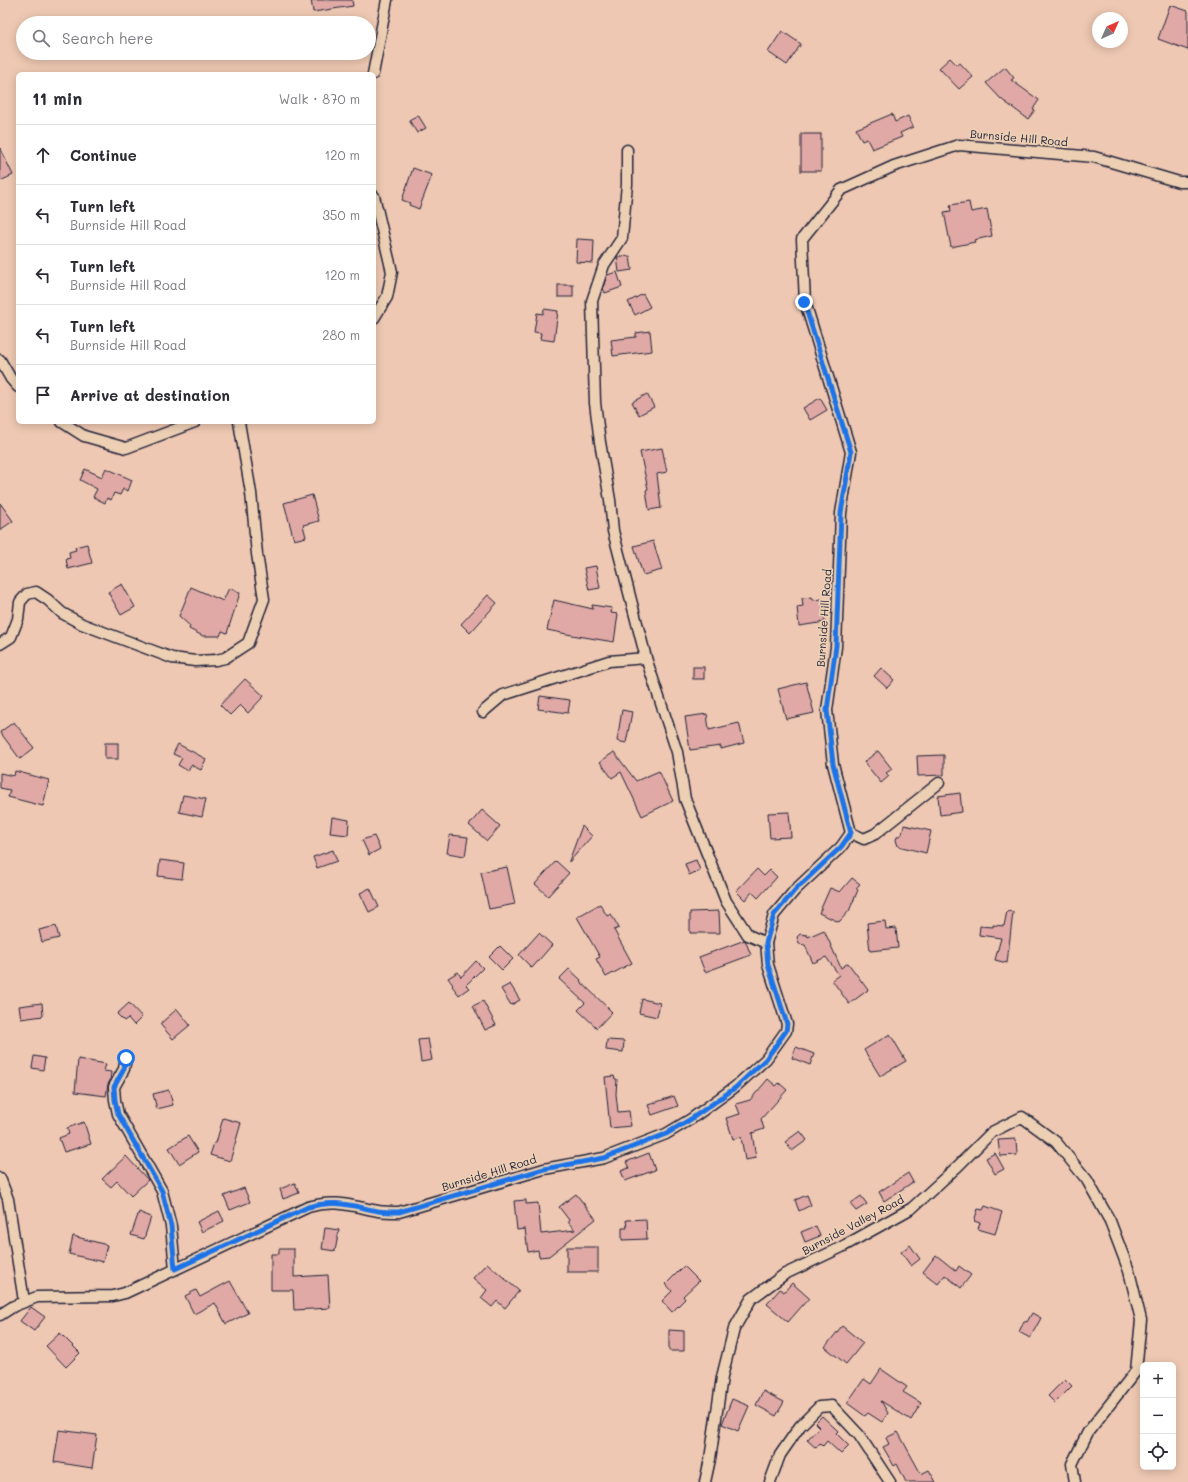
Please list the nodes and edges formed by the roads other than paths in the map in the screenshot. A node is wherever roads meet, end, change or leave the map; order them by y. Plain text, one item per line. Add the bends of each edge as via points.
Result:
1 (387, 0) edge
2 (376, 58) edge
3 (376, 60) edge
4 (373, 72) edge
5 (627, 150) dead end
6 (1188, 182) edge
7 (376, 204) edge
8 (376, 315) edge
9 (0, 360) edge
10 (16, 384) edge
11 (65, 424) edge
12 (190, 424) edge
13 (239, 424) edge
14 (0, 644) edge
15 (646, 658) junction
16 (482, 712) dead end
17 (939, 783) dead end
18 (851, 833) junction
19 (766, 943) junction
20 (126, 1058) dead end
21 (0, 1178) edge
22 (175, 1269) junction
23 (24, 1301) junction
24 (0, 1315) edge
25 (705, 1482) edge
26 (770, 1482) edge
27 (890, 1482) edge
28 (1075, 1482) edge

1 - 2 street
3 - 4 street
5 - 15 street via 622,238 604,265 592,301 594,388 613,531
6 - 18 street, Burnside Hill Road via 1179,182 1094,157 959,145 894,166 841,190 802,239 804,302 851,452 841,513 836,646 827,710 833,764
7 - 8 street via 392,272 387,297
9 - 10 street
11 - 12 street via 84,436 126,448
13 - 14 street via 264,599 248,643 225,658 216,660 172,658 82,624 62,613 36,592 26,594 20,602 18,619 11,637
15 - 16 street via 609,661 503,695
15 - 19 street via 677,752 685,799 726,901 748,935
17 - 18 street via 876,834 864,839
18 - 19 street, Burnside Hill Road via 841,847 795,890 774,915
19 - 22 street, Burnside Hill Road via 768,965 787,1024 786,1031 766,1059 735,1088 666,1134 604,1158 544,1169 399,1212 379,1211 342,1203 321,1203
20 - 22 street via 124,1069 114,1087 118,1114 162,1191 171,1226
21 - 23 street via 8,1200
22 - 23 street, Burnside Hill Road via 125,1293 113,1296 37,1296
23 - 24 street, Burnside Hill Road
25 - 28 street, Burnside Valley Road via 722,1376 734,1329 751,1299 785,1274 842,1247 912,1208 992,1132 1022,1117 1056,1142 1087,1180 1110,1221 1129,1271 1141,1320 1136,1371 1088,1432 1072,1464
26 - 27 street via 780,1455 800,1426 819,1407 832,1406 859,1435

